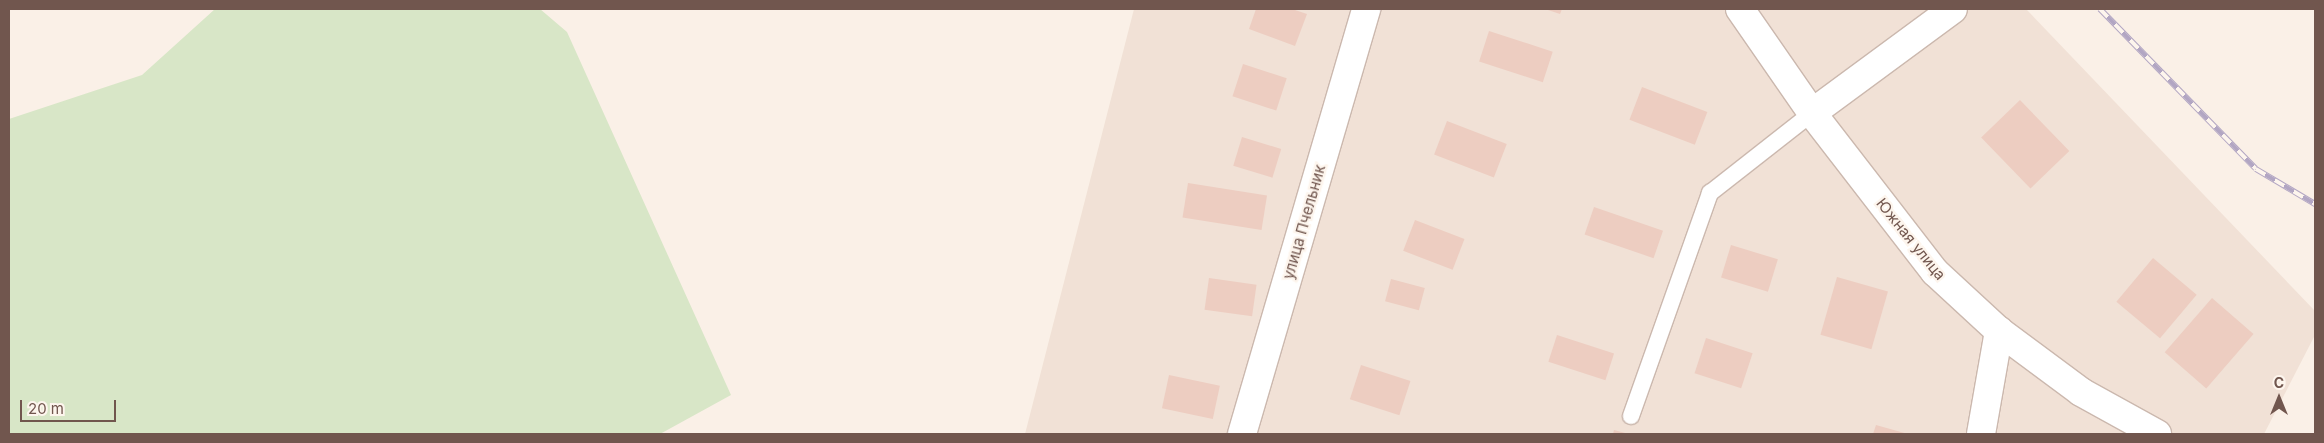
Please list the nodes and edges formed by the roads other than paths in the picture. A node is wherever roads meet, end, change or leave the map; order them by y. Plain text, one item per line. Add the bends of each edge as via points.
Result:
1 (1366, 9) edge
2 (1740, 9) edge
3 (1953, 9) edge
4 (1812, 113) junction
5 (1999, 331) junction
6 (1631, 416) dead end
7 (1242, 434) edge
8 (1982, 434) edge
9 (2157, 434) edge

1 - 7 street, улица Пчельник
2 - 4 street, Южная улица
3 - 4 street
4 - 5 street, Южная улица via 1935,272
4 - 6 lane via 1710,193
5 - 8 street
5 - 9 street, Южная улица via 2081,392

